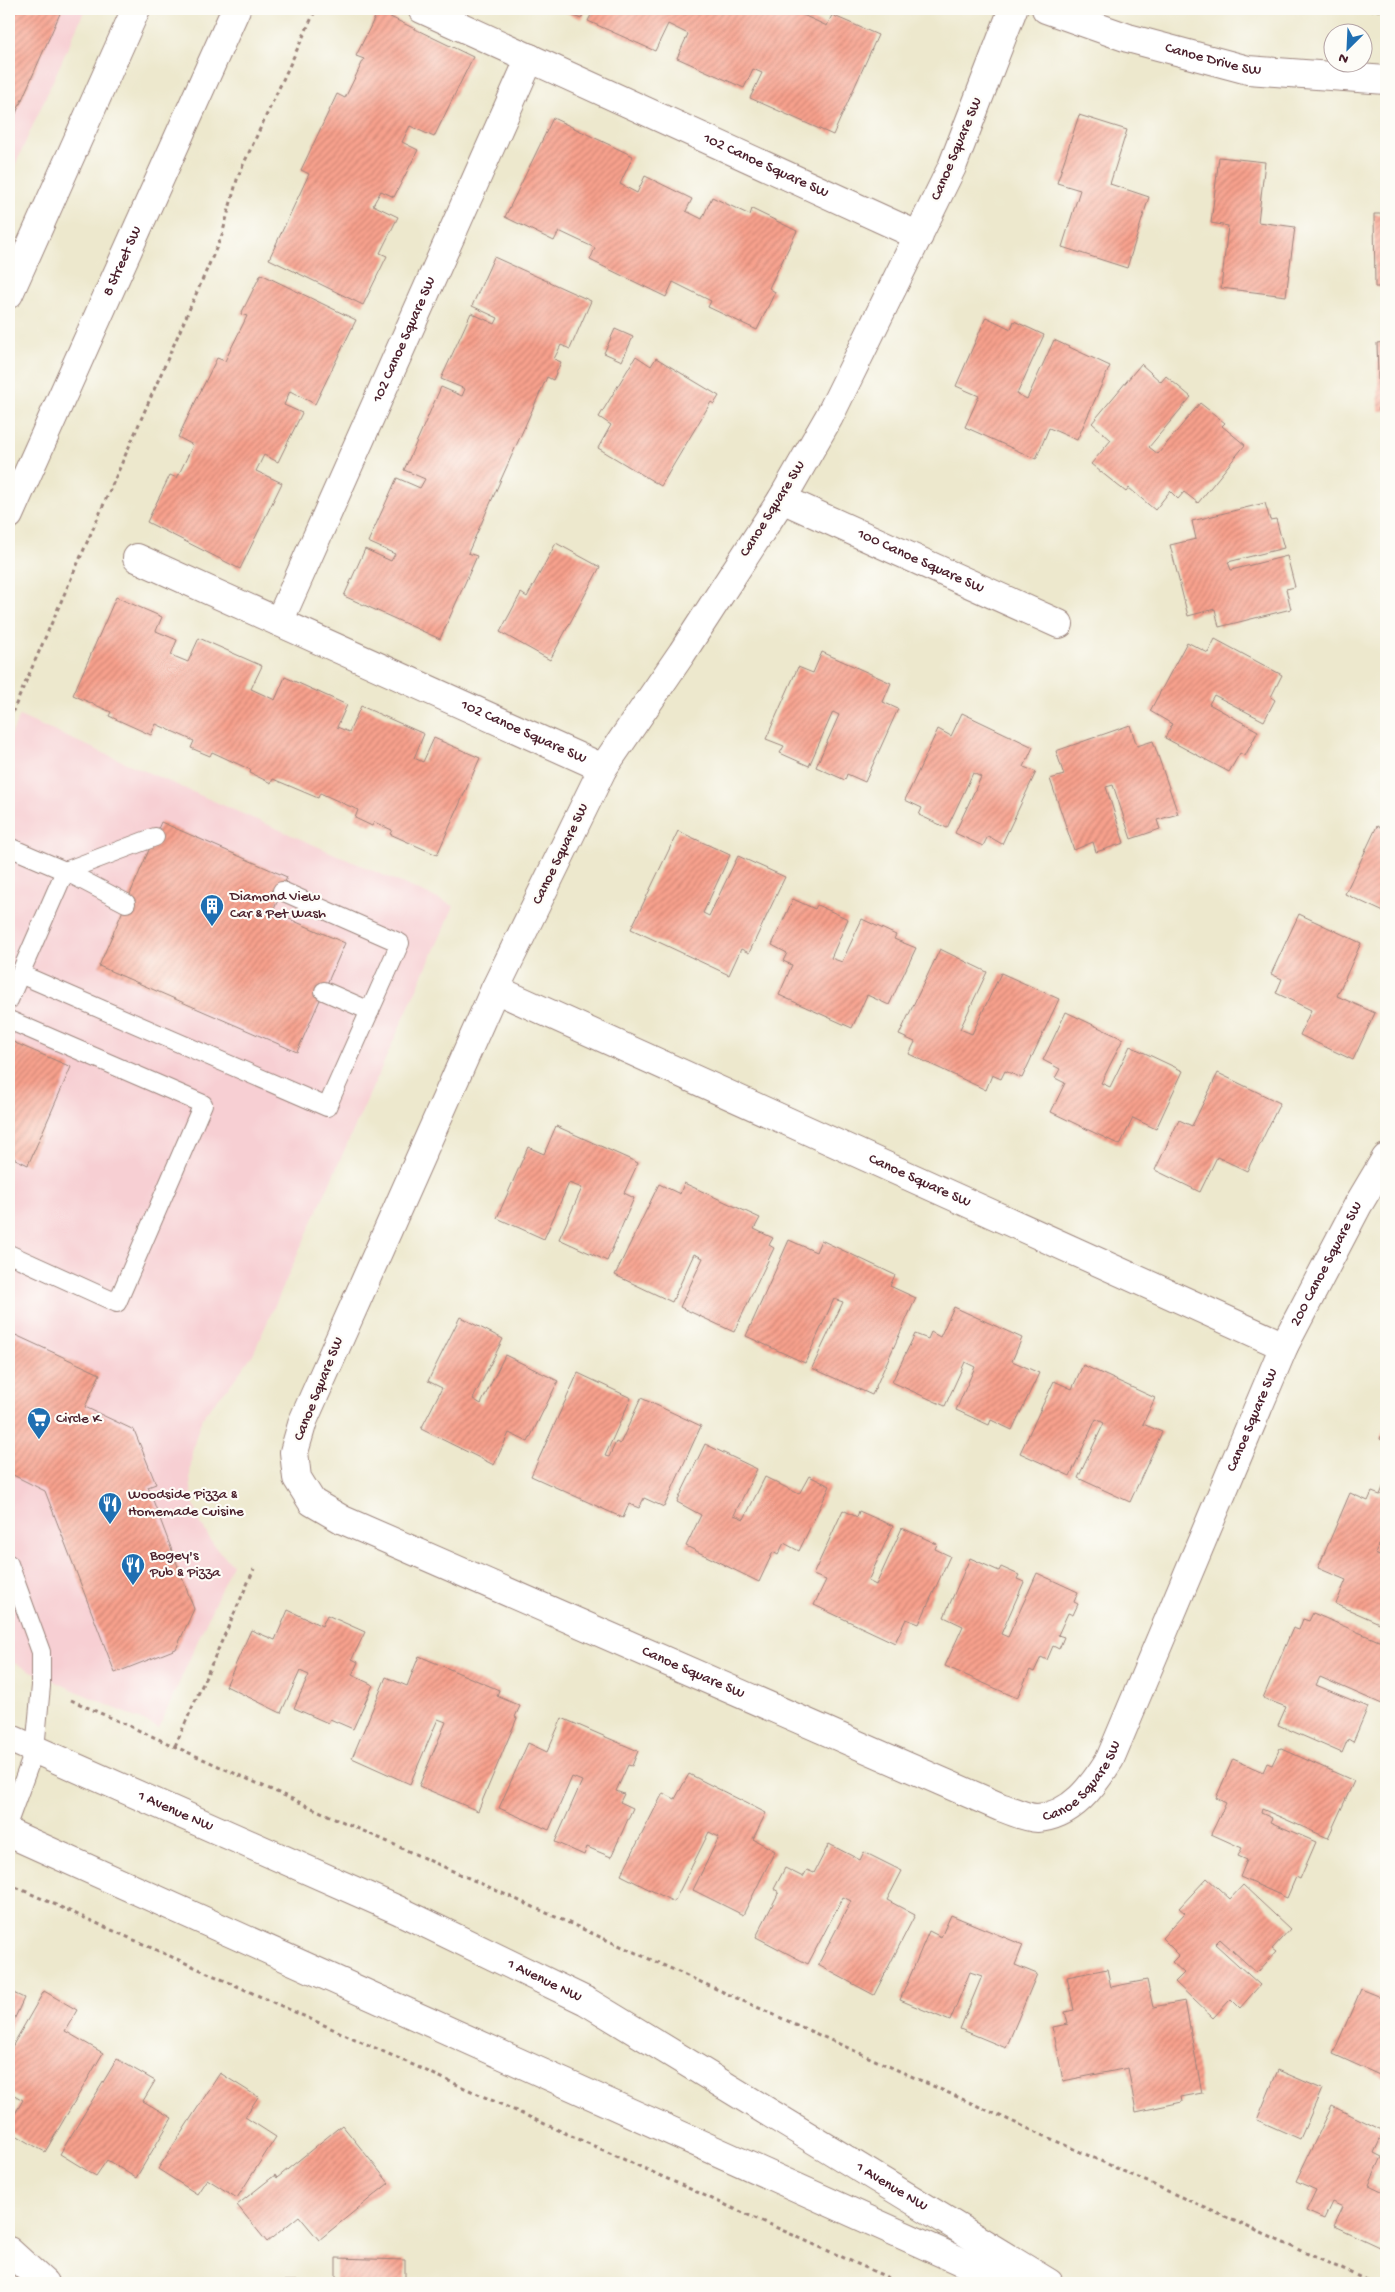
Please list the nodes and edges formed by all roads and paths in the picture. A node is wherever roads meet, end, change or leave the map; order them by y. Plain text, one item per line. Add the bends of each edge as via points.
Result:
1 (136, 9) edge
2 (236, 9) edge
3 (316, 9) edge
4 (422, 9) edge
5 (1013, 9) edge
6 (1046, 9) edge
7 (1361, 9) edge
8 (1386, 11) edge
9 (530, 58) junction
10 (1386, 80) edge
11 (919, 236) junction
12 (9, 294) edge
13 (782, 500) junction
14 (9, 515) edge
15 (137, 558) dead end
16 (279, 622) junction
17 (1059, 624) dead end
18 (9, 720) edge
19 (603, 768) junction
20 (155, 837) dead end
21 (9, 847) edge
22 (65, 872) junction
23 (282, 890) dead end
24 (126, 903) dead end
25 (20, 974) junction
26 (495, 989) junction
27 (324, 991) dead end
28 (9, 1000) edge
29 (370, 1011) junction
30 (9, 1020) edge
31 (1386, 1158) edge
32 (9, 1254) edge
33 (1284, 1346) junction
34 (9, 1564) edge
35 (254, 1569) dead end
36 (41, 1686) junction
37 (9, 1738) edge
38 (175, 1746) junction
39 (35, 1750) junction
40 (9, 1820) edge
41 (9, 1833) edge
42 (9, 1884) edge
43 (9, 2251) edge
44 (44, 2283) edge
45 (900, 2283) edge
46 (1009, 2283) edge
47 (1049, 2283) edge
48 (1372, 2283) edge

1 - 12 street
2 - 14 street, 8 Street SW
3 - 18 path via 238,176 222,235
4 - 9 street, 102 Canoe Square SW
5 - 11 street, Canoe Square SW via 952,167
6 - 10 street, Canoe Drive SW via 1128,38 1248,70
7 - 8 path
9 - 11 street, 102 Canoe Square SW
9 - 16 street, 102 Canoe Square SW
11 - 13 street, Canoe Square SW via 828,417
13 - 17 street, 100 Canoe Square SW
13 - 19 street, Canoe Square SW
15 - 16 street, 102 Canoe Square SW
16 - 19 street, 102 Canoe Square SW
19 - 26 street, Canoe Square SW
20 - 22 lane
21 - 22 lane
22 - 24 lane
22 - 25 lane
23 - 29 lane via 400,943
25 - 28 lane
25 - 29 lane via 327,1107
26 - 33 street, Canoe Square SW
26 - 33 street, Canoe Square SW via 302,1421 294,1452 297,1478 312,1502 343,1520 1000,1807 1036,1818 1065,1811 1092,1788 1110,1759
27 - 29 lane
30 - 32 lane via 203,1104 117,1303
31 - 33 street, 200 Canoe Square SW
34 - 36 lane via 41,1652
35 - 38 path
36 - 38 path
36 - 39 lane
37 - 39 street, 1 Avenue NW
38 - 48 path
39 - 40 lane
39 - 47 street, 1 Avenue NW via 398,1910 586,2001
41 - 46 street
42 - 45 path
43 - 44 street

